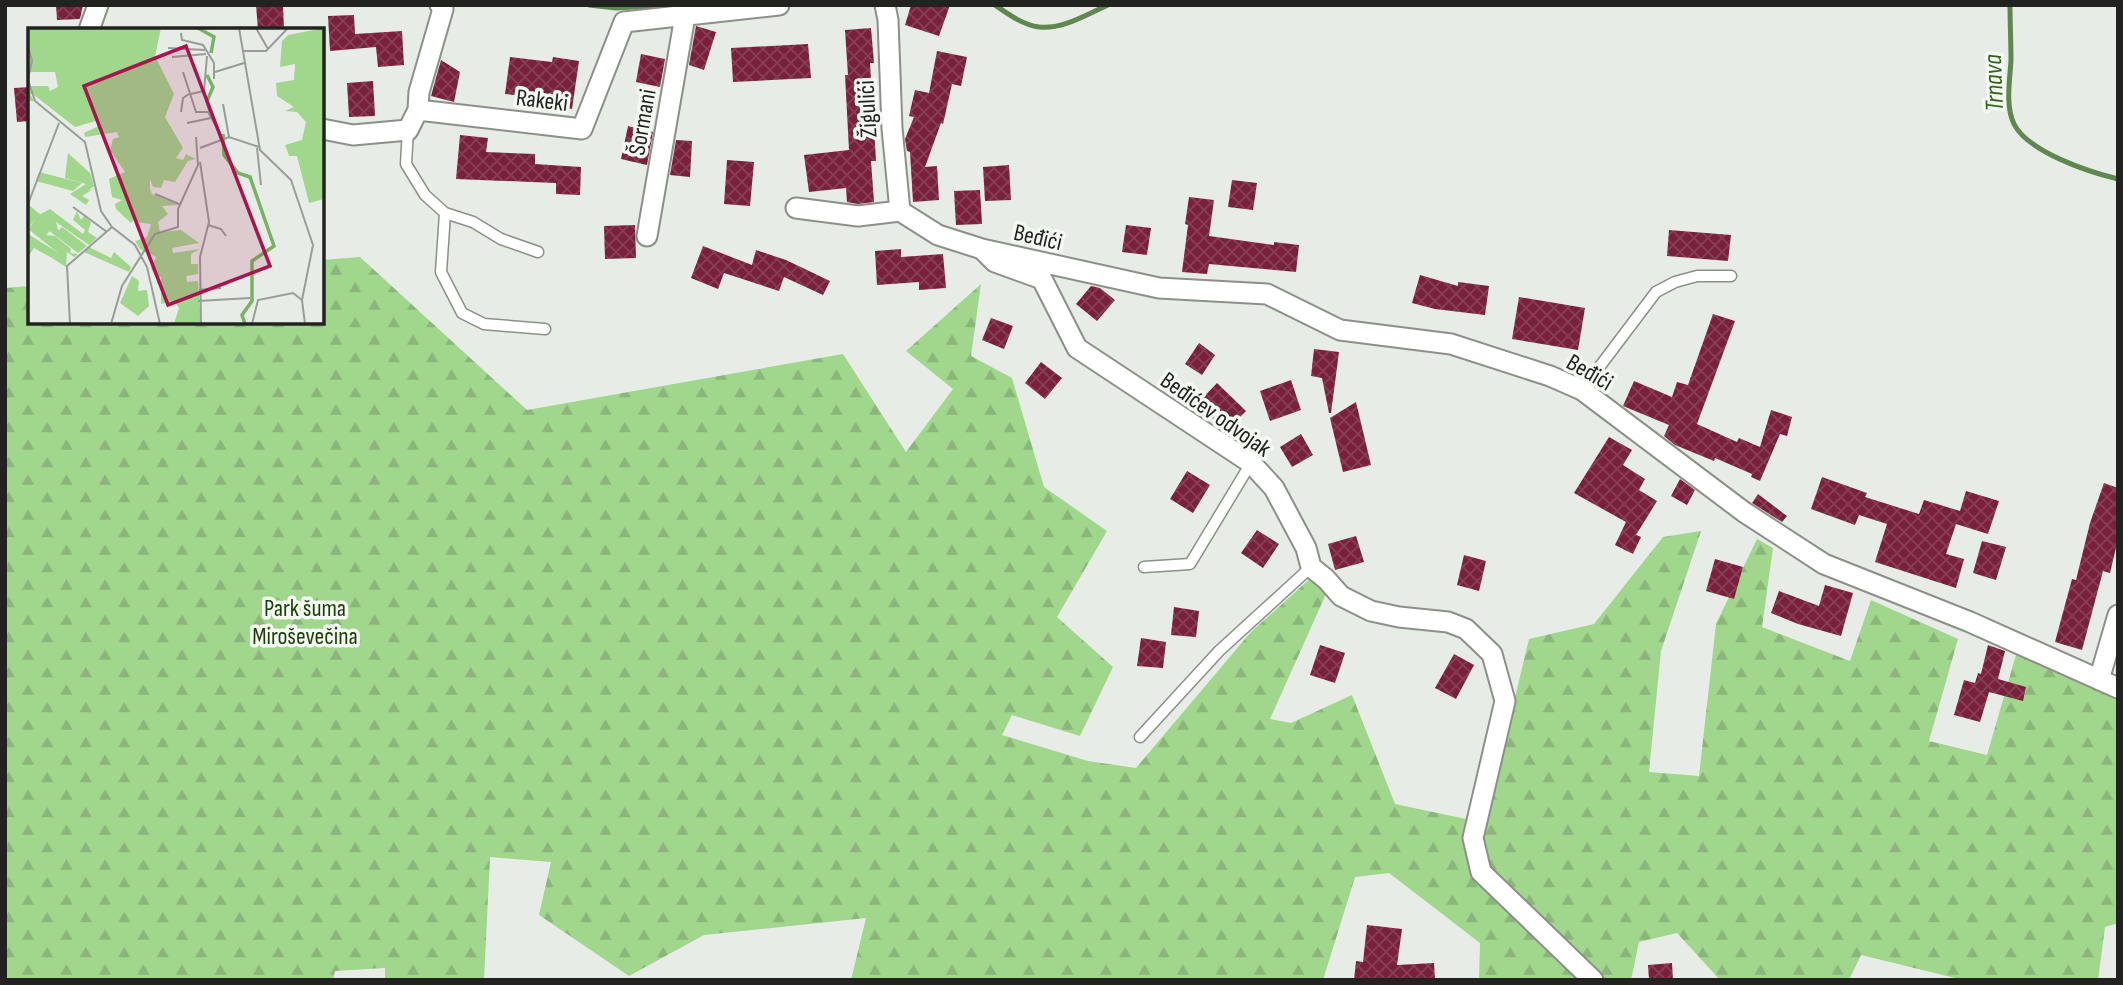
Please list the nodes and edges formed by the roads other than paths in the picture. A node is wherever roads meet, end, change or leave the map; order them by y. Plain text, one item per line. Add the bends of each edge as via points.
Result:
1 (98, 5) edge
2 (440, 5) edge
3 (779, 5) edge
4 (885, 5) edge
5 (685, 16) junction
6 (90, 28) edge
7 (418, 110) junction
8 (324, 129) edge
9 (408, 130) junction
10 (796, 208) dead end
11 (900, 211) junction
12 (445, 213) junction
13 (647, 236) dead end
14 (982, 249) junction
15 (538, 252) dead end
16 (1731, 276) dead end
17 (545, 329) dead end
18 (1582, 390) junction
19 (1251, 463) junction
20 (1144, 567) dead end
21 (1311, 567) junction
22 (2118, 615) edge
23 (2099, 680) junction
24 (2118, 688) edge
25 (1140, 737) dead end
26 (1593, 980) edge

1 - 6 street
2 - 7 street via 443,9
3 - 5 street, Rakeki
4 - 11 street, Žigulići
5 - 7 street, Rakeki via 624,22 582,129
5 - 13 street, Šormani
7 - 9 street
8 - 9 street via 353,135
9 - 12 lane via 406,164 425,195
10 - 11 street via 858,216
11 - 14 street, Beđićev odvojak via 938,235
12 - 15 lane
12 - 17 lane via 441,272 462,313 484,324
14 - 18 street, Beđići via 1159,288 1267,294 1340,330 1451,344
14 - 19 street, Beđićev odvojak via 995,261 1042,279 1077,348
16 - 18 lane via 1697,276 1656,292
18 - 23 street, Beđići via 1744,512 1824,564
19 - 20 lane via 1190,564
19 - 21 street, Beđićev odvojak via 1274,488 1306,548
21 - 25 lane via 1219,651
21 - 26 street, Beđićev odvojak via 1342,596 1371,611 1448,622 1466,629 1492,654 1505,701 1473,838 1481,872
22 - 23 street
23 - 24 street, Beđići

